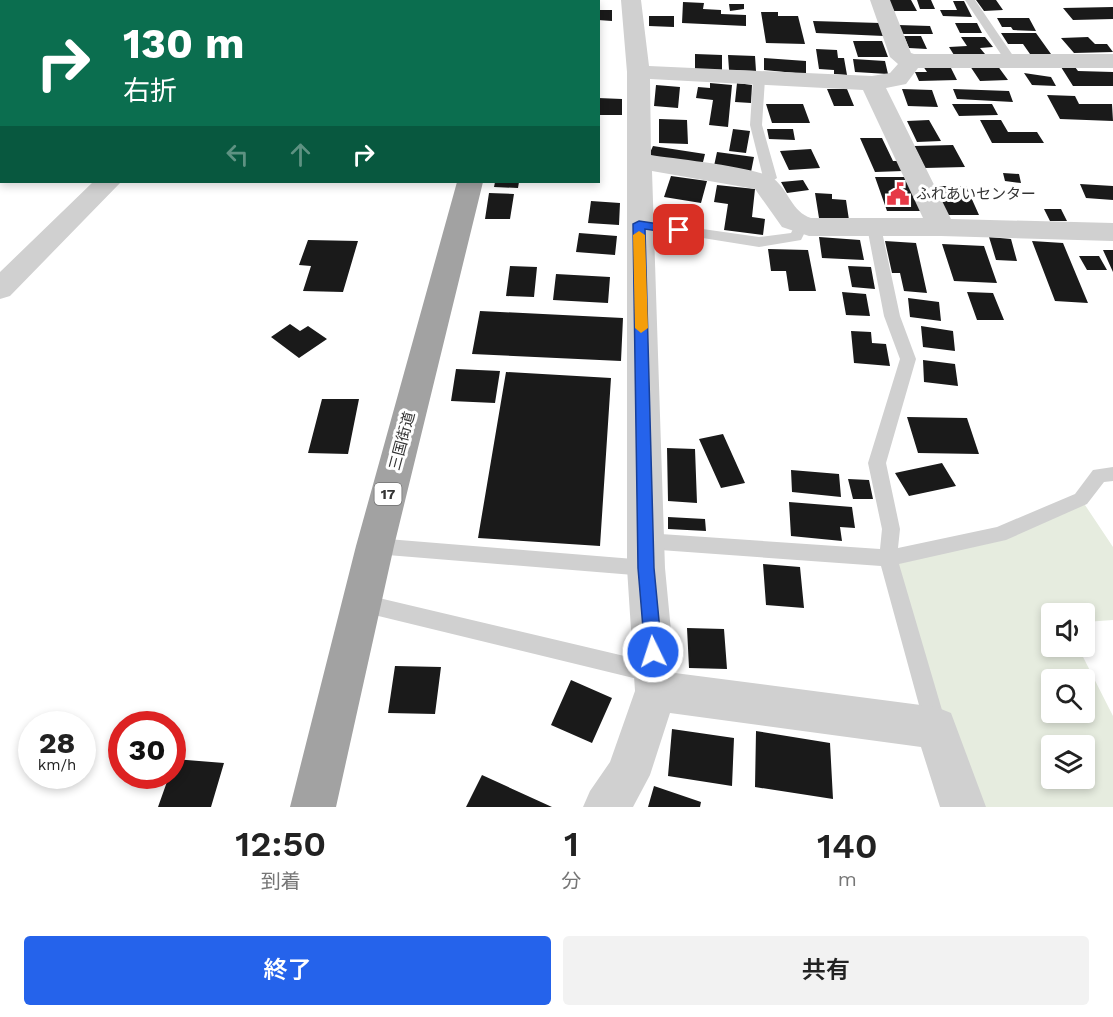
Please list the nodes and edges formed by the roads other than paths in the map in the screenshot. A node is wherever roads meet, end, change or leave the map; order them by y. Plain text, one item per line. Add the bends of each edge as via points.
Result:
1 (631, 0) edge
2 (880, 0) edge
3 (970, 0) edge
4 (1010, 60) junction
5 (911, 61) junction
6 (1113, 61) edge
7 (638, 72) junction
8 (759, 79) junction
9 (872, 83) junction
10 (639, 160) junction
11 (107, 183) edge
12 (470, 183) edge
13 (764, 183) junction
14 (639, 224) junction
15 (802, 224) junction
16 (873, 227) junction
17 (941, 227) junction
18 (1113, 232) edge
19 (0, 289) edge
20 (1113, 474) edge
21 (375, 546) junction
22 (646, 555) junction
23 (888, 558) junction
24 (362, 603) junction
25 (656, 682) junction
26 (936, 728) junction
27 (313, 807) edge
28 (606, 807) edge
29 (963, 807) edge

1 - 7 street
2 - 5 street via 901,57
3 - 4 lane
4 - 5 street
4 - 6 street
5 - 9 street via 898,79
7 - 8 street
7 - 10 street
8 - 9 street
8 - 13 lane via 756,125 770,178
9 - 17 street
10 - 13 street
10 - 14 street
11 - 19 street
12 - 21 highway, 三国街道 / 17
13 - 15 street via 792,222
14 - 15 lane via 759,242 796,237
14 - 22 street
15 - 16 street
16 - 17 street
16 - 23 lane via 892,316 908,359 877,463 891,529
17 - 18 street
20 - 23 lane via 1100,475 1081,499 999,534
21 - 22 lane
21 - 24 highway, 三国街道 / 17
22 - 23 lane
22 - 25 street
23 - 26 lane
24 - 25 lane
24 - 27 highway, 三国街道 / 17
25 - 26 street
25 - 28 street via 628,775
26 - 29 street

